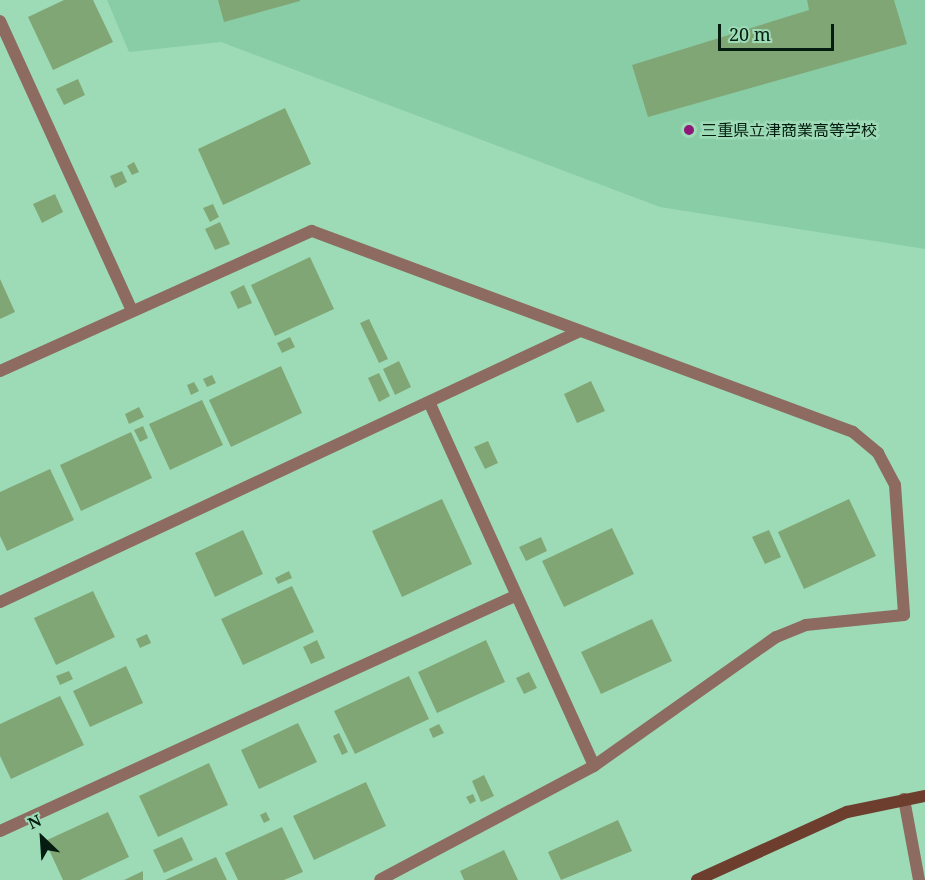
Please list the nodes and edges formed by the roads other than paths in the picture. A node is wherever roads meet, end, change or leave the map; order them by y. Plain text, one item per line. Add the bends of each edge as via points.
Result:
1 (0, 21) edge
2 (132, 310) junction
3 (580, 331) junction
4 (0, 371) edge
5 (430, 404) junction
6 (515, 596) junction
7 (0, 602) edge
8 (594, 766) junction
9 (925, 796) edge
10 (904, 799) junction
11 (0, 831) edge
12 (380, 880) edge
13 (696, 880) edge
14 (919, 880) edge

1 - 2 street
2 - 3 street via 312,231
2 - 4 street
3 - 5 street
3 - 8 street via 853,432 878,453 895,484 904,615 806,626 776,637
5 - 6 street
5 - 7 street
6 - 8 street
6 - 11 street
8 - 12 street
9 - 10 street
10 - 13 street via 782,837
10 - 14 street

